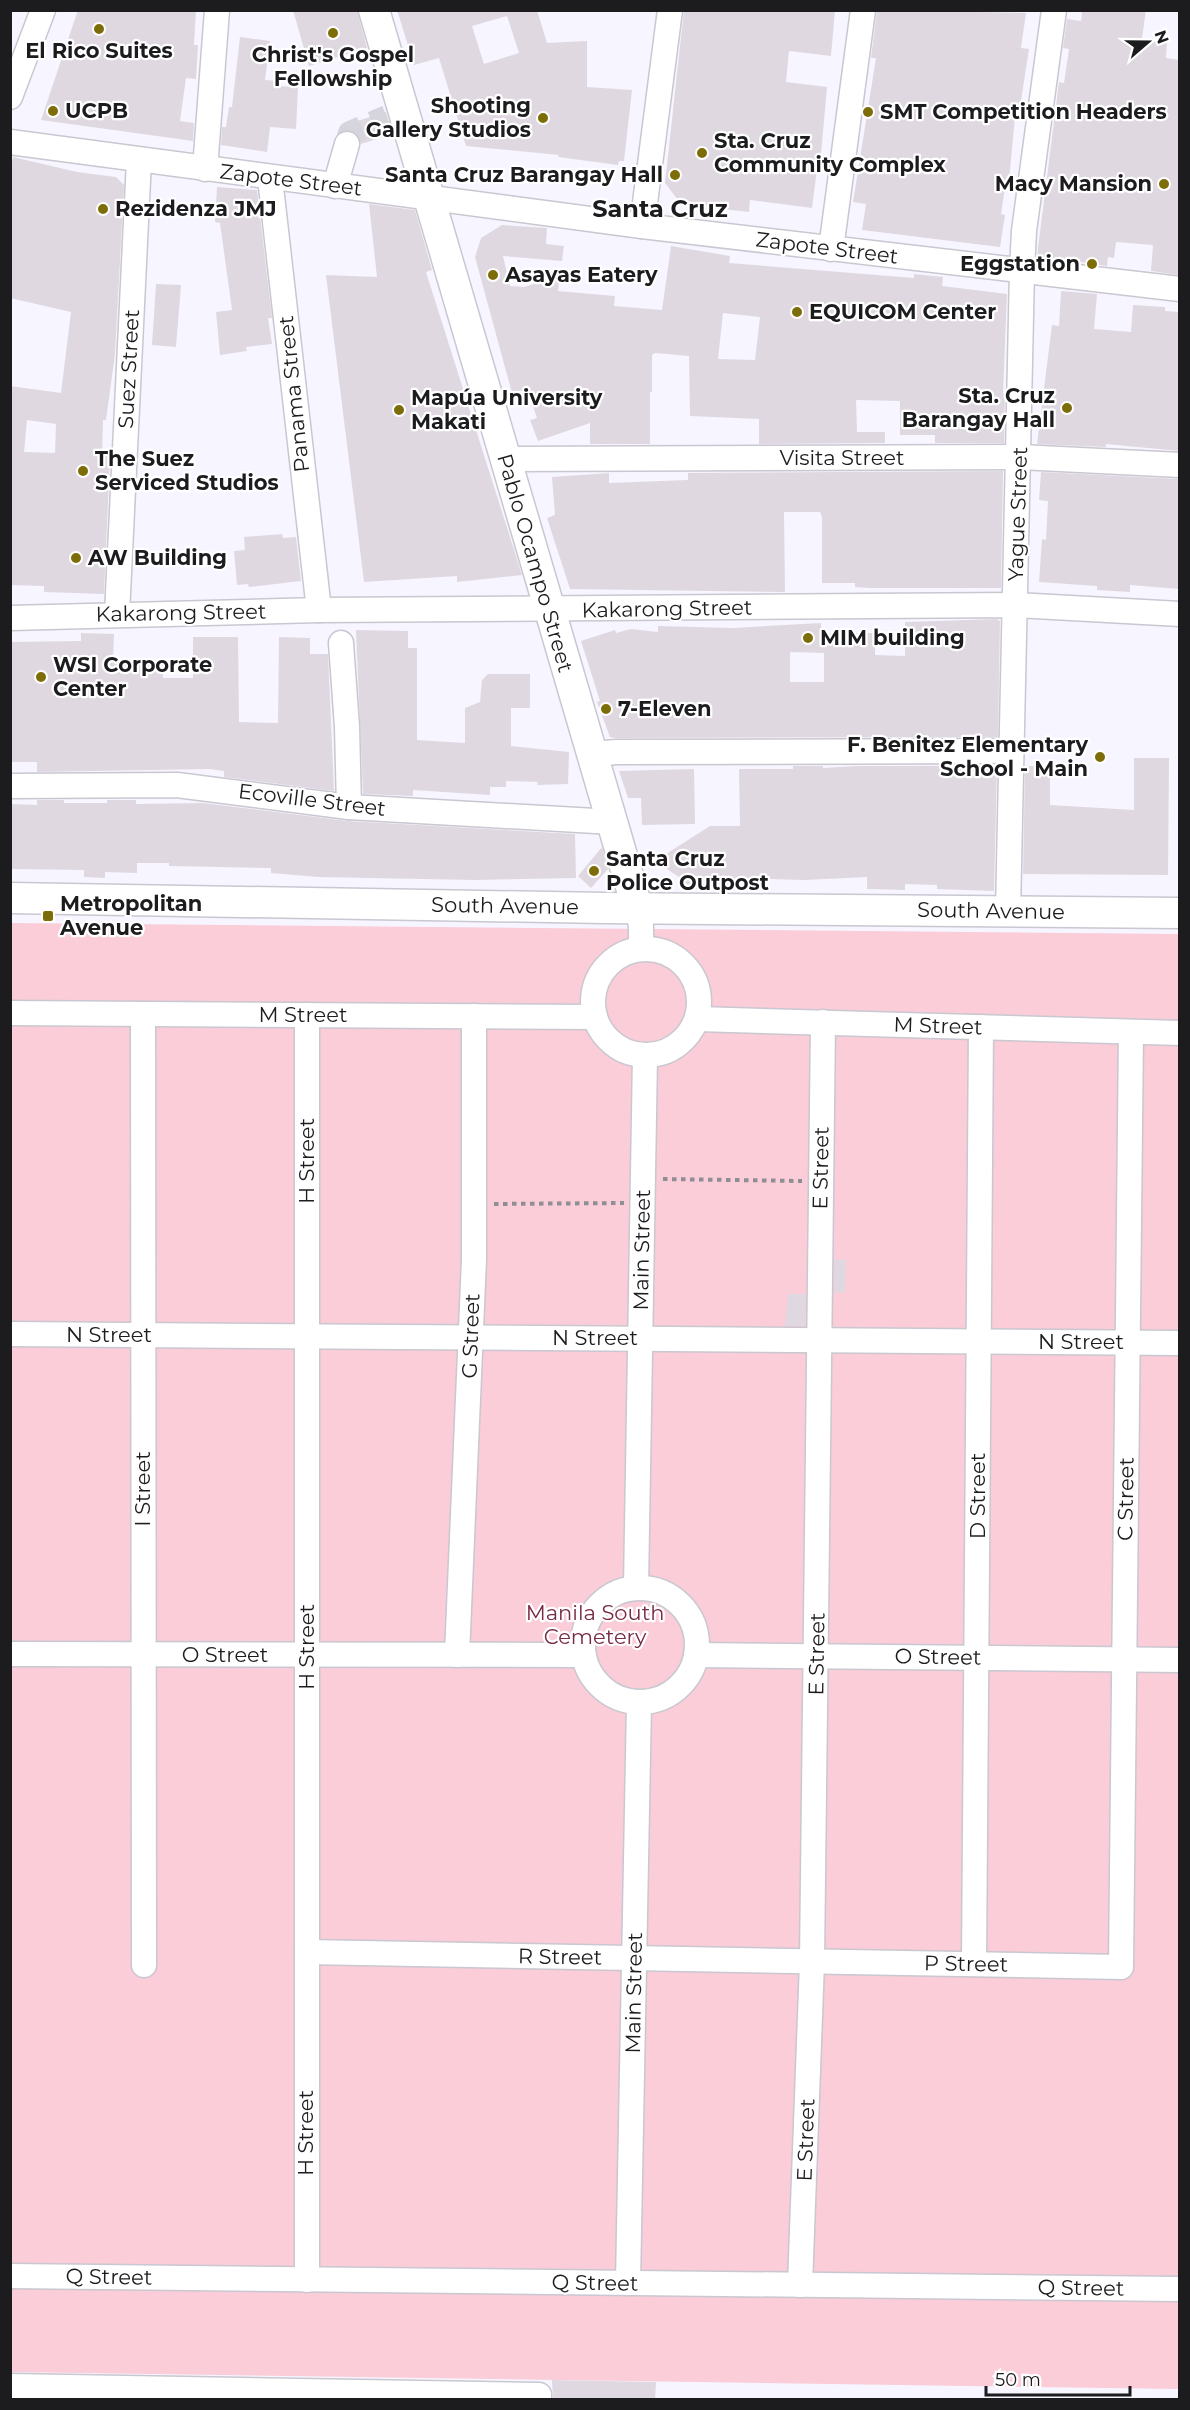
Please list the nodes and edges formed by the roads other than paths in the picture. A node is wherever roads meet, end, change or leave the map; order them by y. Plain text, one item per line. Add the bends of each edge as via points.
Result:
1 (43, 10) edge
2 (217, 10) edge
3 (374, 10) edge
4 (670, 10) edge
5 (863, 10) edge
6 (1054, 10) edge
7 (10, 97) edge
8 (10, 142) edge
9 (347, 144) tunnel mouth
10 (139, 160) junction
11 (205, 169) junction
12 (270, 178) junction
13 (334, 186) junction
14 (431, 196) junction
15 (642, 226) junction
16 (831, 249) junction
17 (1022, 270) junction
18 (1179, 289) edge
19 (1020, 457) junction
20 (505, 459) junction
21 (1179, 465) edge
22 (1015, 605) junction
23 (548, 609) junction
24 (319, 610) junction
25 (117, 614) junction
26 (1179, 614) edge
27 (10, 618) edge
28 (340, 642) dead end
29 (1010, 751) junction
30 (592, 754) junction
31 (10, 786) edge
32 (349, 807) junction
33 (613, 822) junction
34 (10, 898) edge
35 (637, 907) junction
36 (1008, 911) junction
37 (1179, 913) edge
38 (641, 949) junction
39 (10, 1013) edge
40 (143, 1014) junction
41 (307, 1015) junction
42 (474, 1016) junction
43 (595, 1017) junction
44 (697, 1019) junction
45 (823, 1022) junction
46 (981, 1027) junction
47 (1131, 1032) junction
48 (1179, 1033) edge
49 (645, 1056) junction
50 (10, 1334) edge
51 (143, 1335) junction
52 (307, 1336) junction
53 (471, 1337) junction
54 (641, 1339) junction
55 (820, 1340) junction
56 (979, 1341) junction
57 (1128, 1342) junction
58 (1179, 1343) edge
59 (636, 1587) junction
60 (10, 1654) edge
61 (144, 1655) junction
62 (307, 1655) junction
63 (457, 1655) junction
64 (583, 1655) junction
65 (696, 1655) junction
66 (817, 1656) junction
67 (976, 1658) junction
68 (1124, 1659) junction
69 (1179, 1660) edge
70 (639, 1703) junction
71 (307, 1952) junction
72 (634, 1958) junction
73 (812, 1962) junction
74 (974, 1964) junction
75 (144, 1965) dead end
76 (1121, 1967) joint
77 (10, 2276) edge
78 (307, 2280) junction
79 (628, 2283) junction
80 (800, 2285) junction
81 (1179, 2289) edge
82 (10, 2386) edge
83 (539, 2397) edge

1 - 7 street
2 - 11 street
3 - 14 main road, Pablo Ocampo Street via 395,114
4 - 15 street
5 - 16 street
6 - 17 street, Yague Street
8 - 10 street, Zapote Street
9 - 13 street
10 - 11 street, Zapote Street
10 - 25 street, Suez Street
11 - 12 street, Zapote Street
12 - 13 street, Zapote Street
12 - 24 street, Panama Street
13 - 14 street, Zapote Street
14 - 15 street, Zapote Street
14 - 20 main road, Pablo Ocampo Street
15 - 16 street, Zapote Street
16 - 17 street, Zapote Street
17 - 18 street, Zapote Street
17 - 19 street, Yague Street
19 - 20 street, Visita Street
19 - 21 street, Visita Street
19 - 22 street, Yague Street
20 - 23 main road, Pablo Ocampo Street
22 - 23 street, Kakarong Street
22 - 26 street, Kakarong Street
22 - 29 street, Yague Street
23 - 24 street, Kakarong Street
23 - 30 main road, Pablo Ocampo Street
24 - 25 street, Kakarong Street
25 - 27 street, Kakarong Street
28 - 32 street
29 - 30 street
29 - 36 street, Yague Street
30 - 33 main road, Pablo Ocampo Street
31 - 32 street, Ecoville Street via 177,785
32 - 33 street, Ecoville Street
33 - 35 main road, Pablo Ocampo Street
34 - 35 main road, South Avenue
35 - 36 main road, South Avenue
35 - 38 street
36 - 37 main road, South Avenue
38 - 43 street via 626,953 602,972 594,994
38 - 44 street via 675,957 688,969 696,984
39 - 40 street, M Street
40 - 41 street, M Street
40 - 51 street, I Street
41 - 42 street, M Street
41 - 52 street, H Street
42 - 43 street, M Street
42 - 53 street, G Street
43 - 49 street via 614,1045
44 - 45 street, M Street
44 - 49 street via 677,1046 662,1054
45 - 46 street, M Street
45 - 55 street, E Street
46 - 47 street, M Street
46 - 56 street, D Street
47 - 48 street, M Street
47 - 57 street, C Street
49 - 54 street, Main Street
50 - 51 street, N Street
51 - 52 street, N Street
51 - 61 street, I Street
52 - 53 street, N Street
52 - 62 street, H Street
53 - 54 street, N Street
53 - 63 street, G Street
54 - 55 street, N Street
54 - 59 street, Main Street
55 - 56 street, N Street
55 - 66 street, E Street
56 - 57 street, N Street
56 - 67 street, D Street
57 - 58 street, N Street
57 - 68 street, C Street
59 - 64 street via 621,1590 594,1609 586,1623
59 - 65 street via 662,1592 682,1607 695,1629
60 - 61 street, O Street
61 - 62 street, O Street
61 - 75 street, I Street
62 - 63 street, O Street
62 - 71 street, H Street
63 - 64 street, O Street
64 - 70 street via 597,1683 609,1694
65 - 66 street, O Street
65 - 70 street via 689,1674 676,1689 659,1699
66 - 67 street, O Street
66 - 73 street, E Street
67 - 68 street, O Street
67 - 74 street, D Street
68 - 69 street, O Street
68 - 76 street, C Street
70 - 72 street, Main Street
71 - 72 street, R Street
71 - 78 street, H Street
72 - 73 street, R Street
72 - 79 street, Main Street
73 - 74 street, P Street
73 - 80 street, E Street
74 - 76 street, P Street
77 - 78 street, Q Street
78 - 79 street, Q Street
79 - 80 street, Q Street
80 - 81 street, Q Street
82 - 83 street

